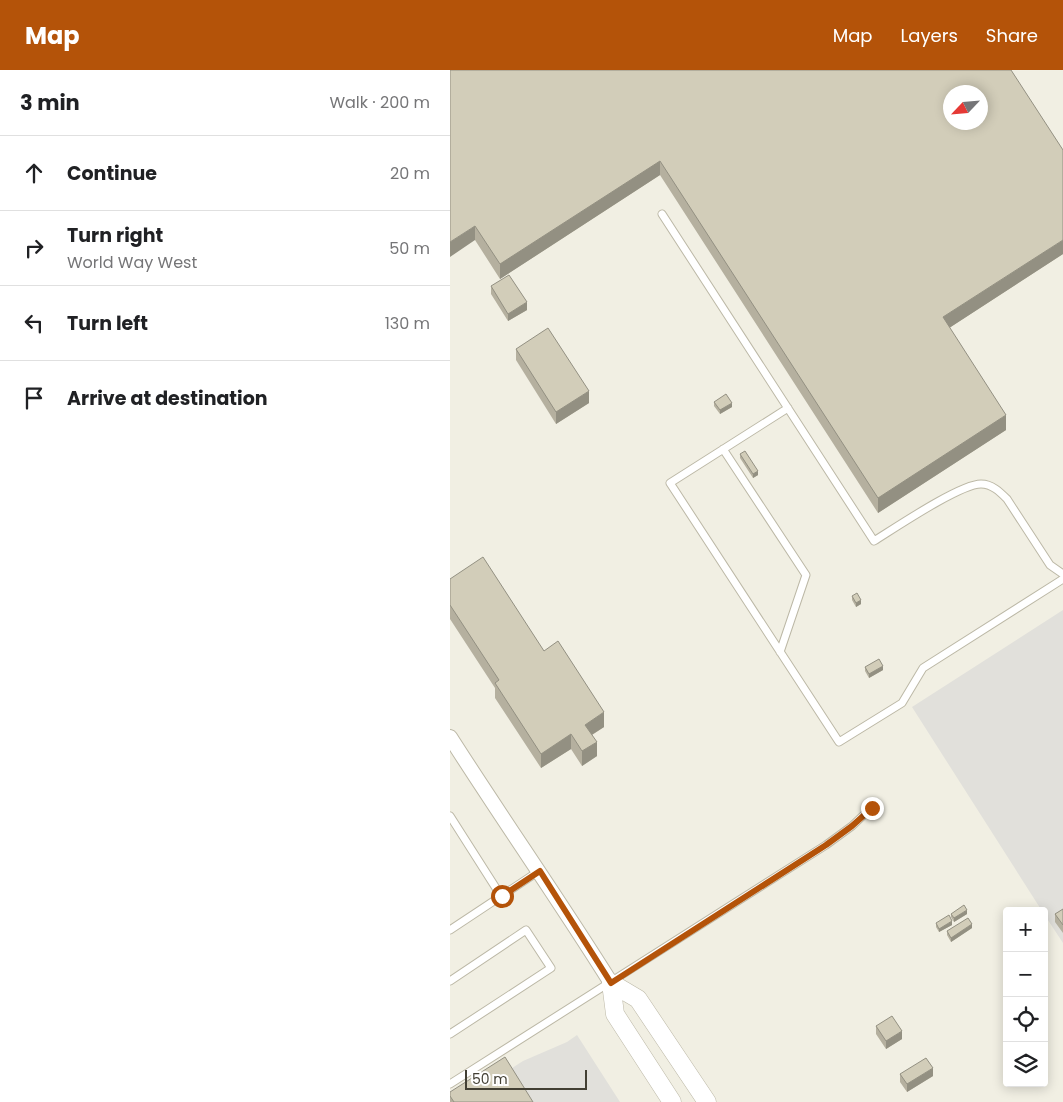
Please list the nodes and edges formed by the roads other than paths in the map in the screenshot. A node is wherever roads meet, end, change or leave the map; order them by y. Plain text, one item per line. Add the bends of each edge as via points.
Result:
1 (662, 214) dead end
2 (788, 408) junction
3 (723, 449) junction
4 (1063, 574) edge
5 (1063, 579) edge
6 (780, 652) junction
7 (450, 737) edge
8 (872, 808) dead end
9 (450, 816) edge
10 (540, 871) junction
11 (502, 896) junction
12 (450, 930) edge
13 (450, 981) edge
14 (611, 983) junction
15 (450, 1034) edge
16 (450, 1084) edge
17 (672, 1102) edge
18 (707, 1102) edge

1 - 2 lane
2 - 3 lane
2 - 4 lane via 874,541 962,489 982,484 1000,491 1050,565
3 - 6 lane via 806,576
3 - 6 lane via 670,483
5 - 6 lane via 923,668 902,703 839,742
7 - 10 street via 508,828
8 - 14 lane via 826,845
9 - 11 lane
10 - 11 lane
10 - 14 street
11 - 12 lane
13 - 15 lane via 526,930 551,968
14 - 16 lane
14 - 17 street via 615,1014
14 - 18 street via 638,999

